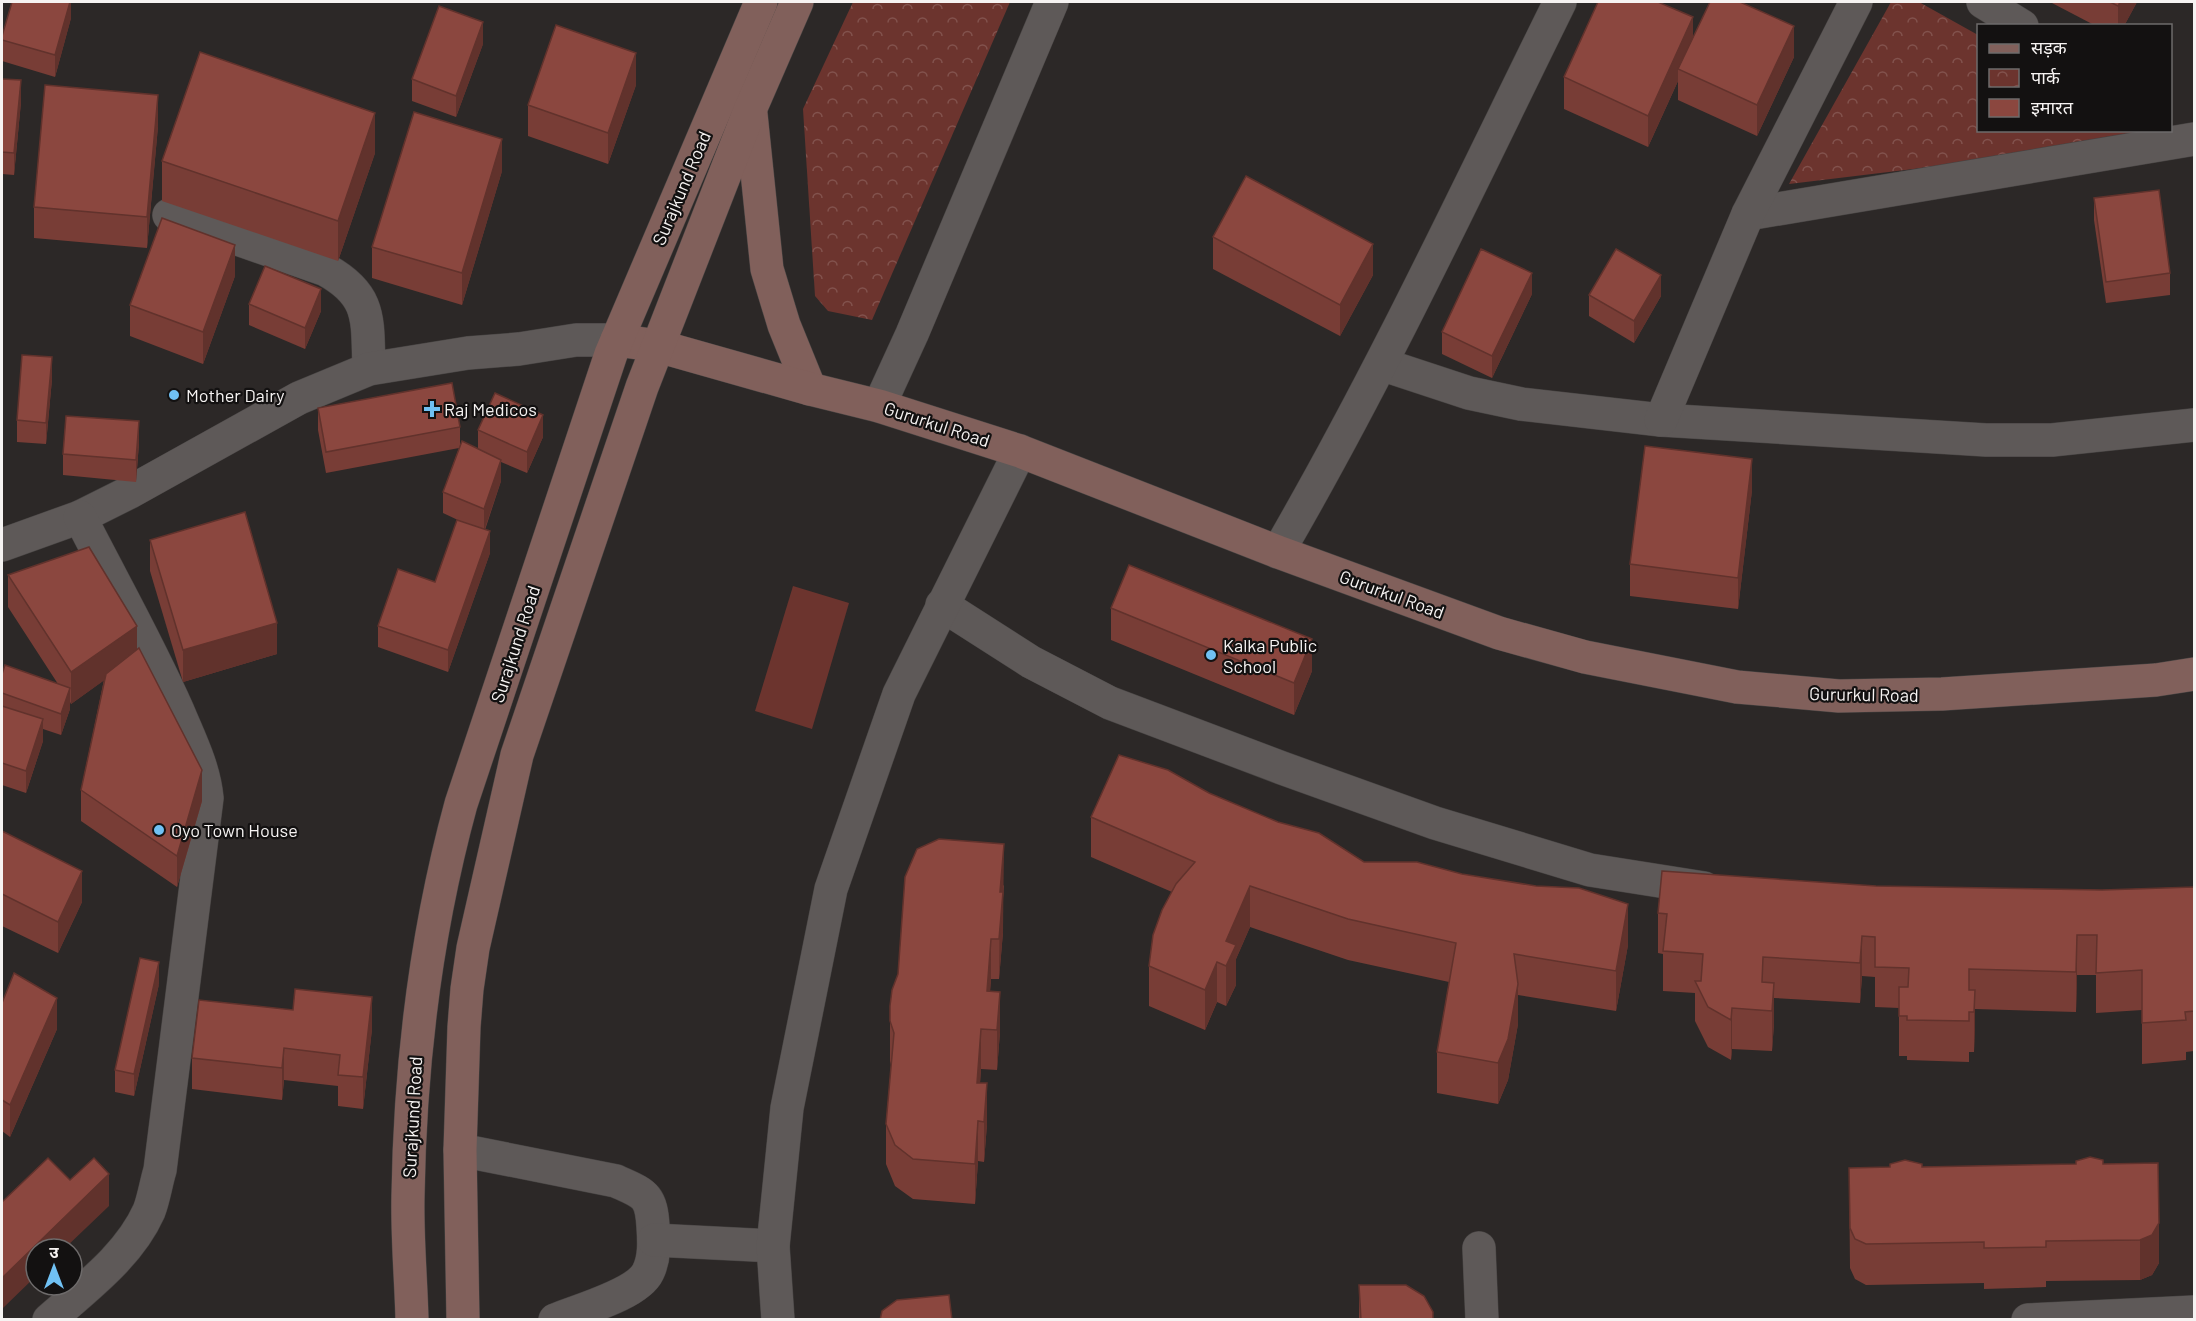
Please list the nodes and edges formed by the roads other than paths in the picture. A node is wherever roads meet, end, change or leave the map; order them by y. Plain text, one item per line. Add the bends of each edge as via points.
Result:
1 (761, 2) edge
2 (797, 2) edge
3 (1052, 2) edge
4 (1560, 2) edge
5 (1856, 2) edge
6 (1983, 2) edge
7 (2019, 24) edge
8 (750, 110) junction
9 (2172, 118) edge
10 (2194, 132) edge
11 (2194, 139) edge
12 (1748, 214) junction
13 (169, 215) dead end
14 (617, 340) junction
15 (658, 346) junction
16 (1381, 364) junction
17 (369, 369) junction
18 (810, 389) junction
19 (879, 406) junction
20 (1661, 420) junction
21 (2194, 425) edge
22 (1020, 451) junction
23 (80, 517) junction
24 (2, 547) edge
25 (1278, 552) junction
26 (942, 605) junction
27 (2194, 674) edge
28 (1734, 892) edge
29 (460, 1150) junction
30 (654, 1240) junction
31 (773, 1246) junction
32 (1479, 1248) dead end
33 (2194, 1312) edge
34 (49, 1320) edge
35 (412, 1320) edge
36 (463, 1320) edge
37 (555, 1320) edge
38 (778, 1320) edge
39 (1482, 1320) edge
40 (2028, 1320) edge

1 - 14 main road, Surajkund Road
2 - 8 main road, Surajkund Road
3 - 19 street
4 - 16 street
5 - 12 street
6 - 7 street
8 - 15 main road, Surajkund Road
8 - 18 main road via 767,269
9 - 10 street
11 - 12 street
12 - 20 street
13 - 17 street via 326,270 350,286 363,305 367,320
14 - 15 main road, Gururkul Road
14 - 17 street via 576,340 468,352
14 - 35 main road, Surajkund Road via 445,862 416,1038 408,1197
15 - 18 main road, Gururkul Road
15 - 29 main road, Surajkund Road via 517,755 472,958 464,1027
16 - 20 street via 1469,393 1521,404
16 - 25 street
17 - 23 street via 299,398
18 - 19 main road, Gururkul Road
19 - 22 main road, Gururkul Road
20 - 21 street via 1986,440 2052,440
22 - 25 main road, Gururkul Road
22 - 26 street
23 - 24 street
23 - 34 street via 165,681 200,762 207,798 160,1170 149,1210 136,1234 110,1266
25 - 27 main road, Gururkul Road via 1499,633 1585,657 1737,687 1839,696 1942,694
26 - 28 street via 1030,662 1110,703 1304,776 1435,823 1590,870
26 - 31 street via 899,694 831,889 787,1108
29 - 30 street via 616,1181 638,1191 652,1208
29 - 36 main road, Surajkund Road
30 - 31 street
30 - 37 street via 648,1274 637,1285
31 - 38 street
32 - 39 street
33 - 40 street

